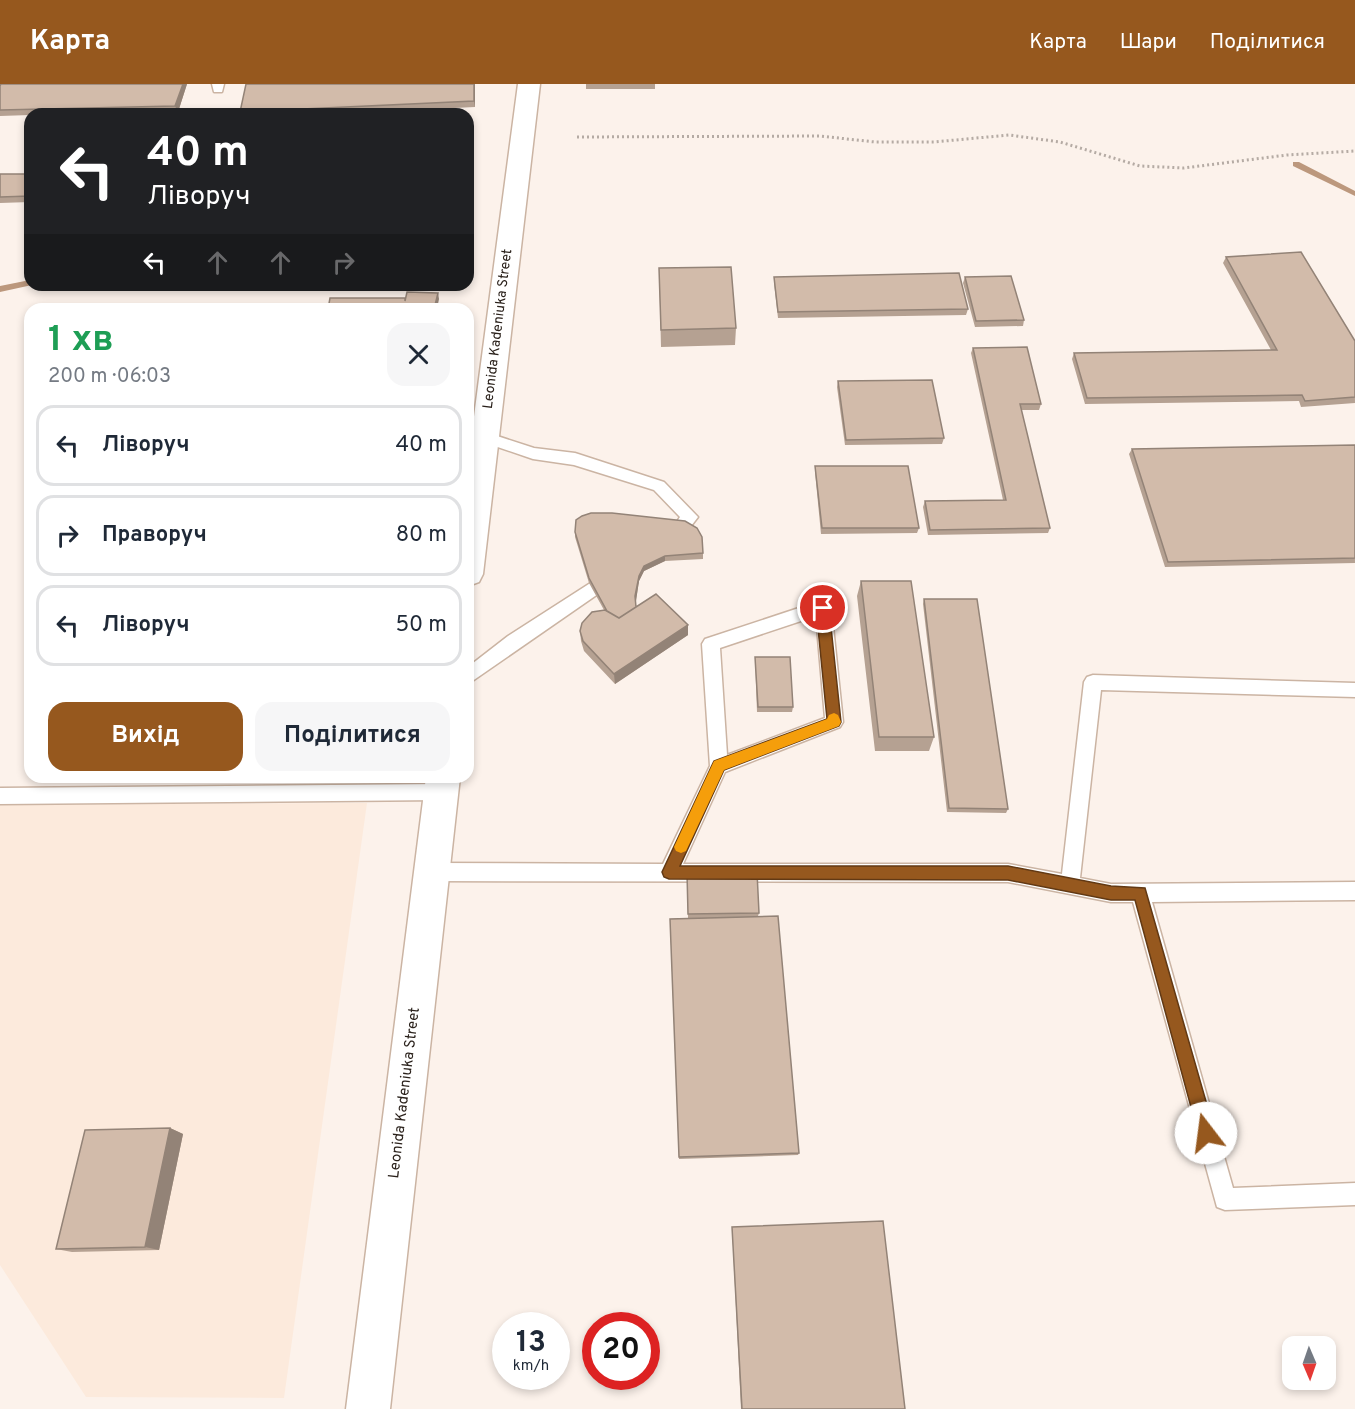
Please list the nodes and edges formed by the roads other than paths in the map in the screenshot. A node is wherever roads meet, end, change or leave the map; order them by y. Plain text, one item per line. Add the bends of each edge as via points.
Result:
1 (529, 84) edge
2 (485, 437) junction
3 (474, 526) edge
4 (682, 526) edge
5 (592, 589) edge
6 (474, 672) edge
7 (1355, 690) edge
8 (719, 766) junction
9 (442, 785) edge
10 (0, 796) edge
11 (432, 872) junction
12 (669, 872) junction
13 (1070, 885) junction
14 (1355, 891) edge
15 (1140, 893) junction
16 (1355, 1194) edge
17 (368, 1409) edge

1 - 2 street, Leonida Kadeniuka Street
2 - 3 street, Leonida Kadeniuka Street
2 - 4 lane via 533,453 575,459 659,486 690,517
5 - 6 lane
7 - 13 lane via 1093,682
8 - 8 lane via 834,722 823,608 711,644
8 - 12 lane
9 - 10 lane
9 - 11 street, Leonida Kadeniuka Street
11 - 12 lane
11 - 17 street, Leonida Kadeniuka Street
12 - 13 lane via 1008,873
13 - 15 lane via 1111,893
14 - 15 lane
15 - 16 lane via 1225,1199

